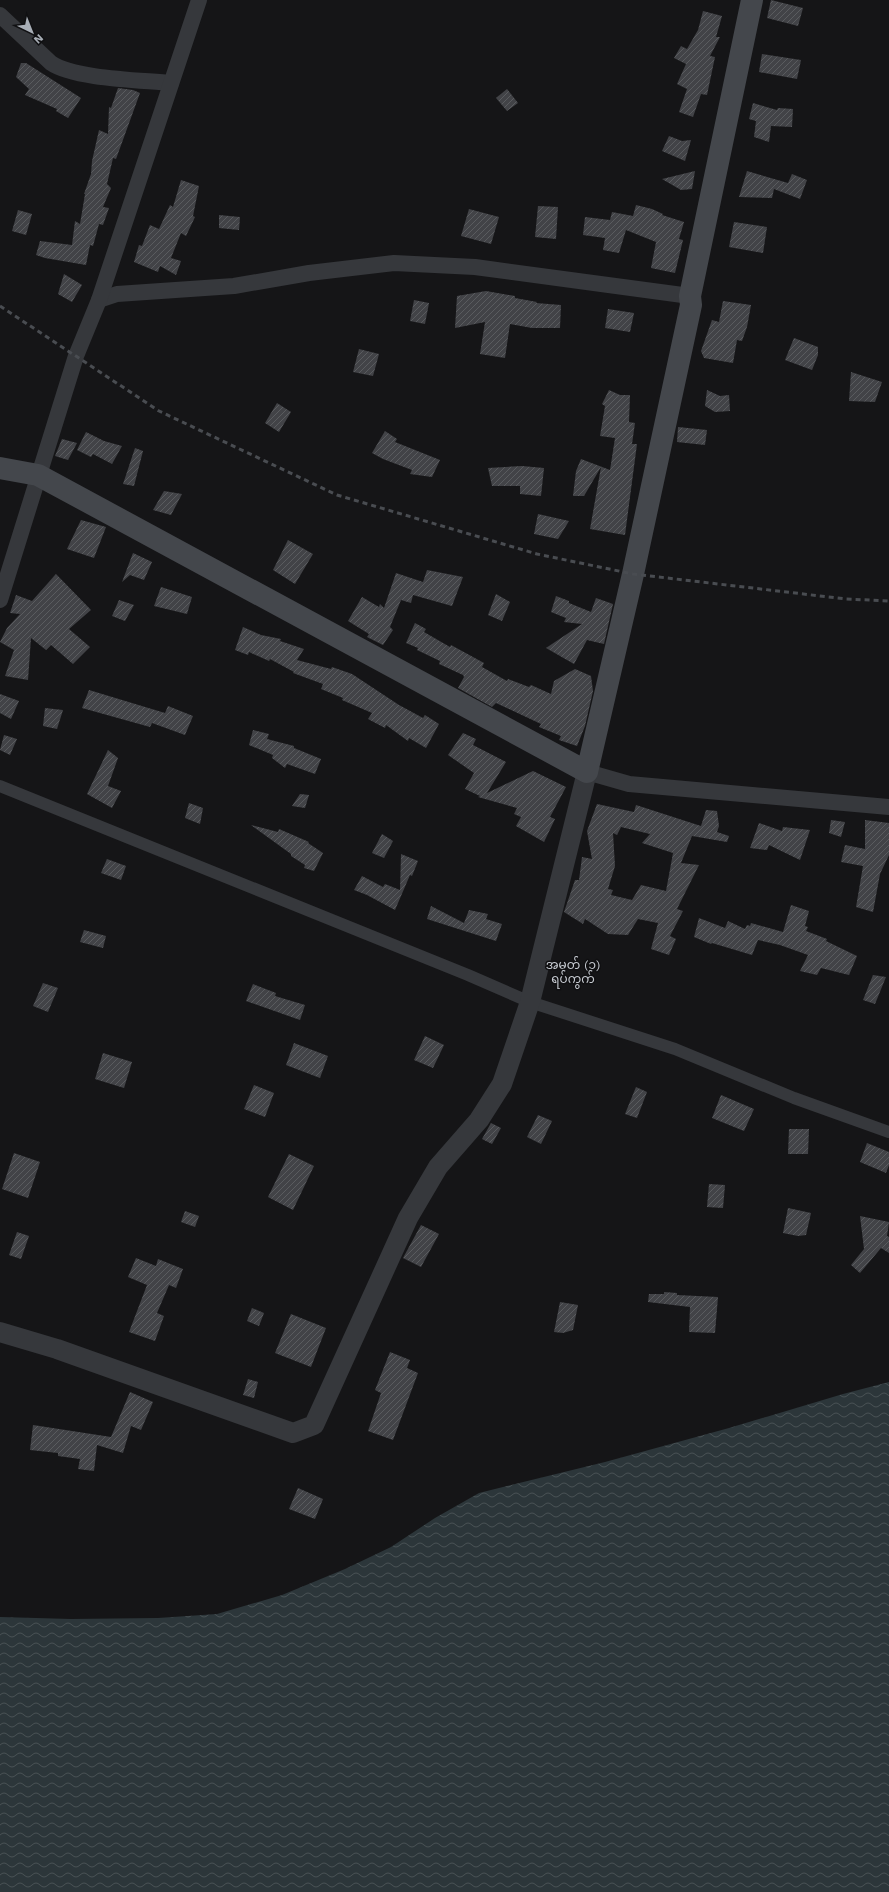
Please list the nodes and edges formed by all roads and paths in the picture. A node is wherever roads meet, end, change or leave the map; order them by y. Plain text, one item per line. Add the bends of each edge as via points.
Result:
1 (199, 0) edge
2 (752, 0) edge
3 (0, 15) edge
4 (171, 83) junction
5 (690, 296) junction
6 (100, 300) junction
7 (0, 468) edge
8 (38, 475) junction
9 (0, 600) edge
10 (587, 772) junction
11 (0, 786) edge
12 (889, 807) edge
13 (530, 1002) junction
14 (889, 1132) edge
15 (0, 1332) edge

1 - 4 street
2 - 5 main road
3 - 4 street via 60,69 79,74
4 - 6 street
5 - 6 street via 475,267 394,263 309,273 234,286 117,294
5 - 10 main road via 691,305 638,551
6 - 8 street via 76,356
7 - 8 main road
8 - 9 street
8 - 10 main road
10 - 12 street via 629,784
10 - 13 street
11 - 13 street
13 - 14 street via 675,1049 794,1098
13 - 15 street via 502,1084 479,1120 438,1167 408,1218 314,1425 293,1433 57,1349

